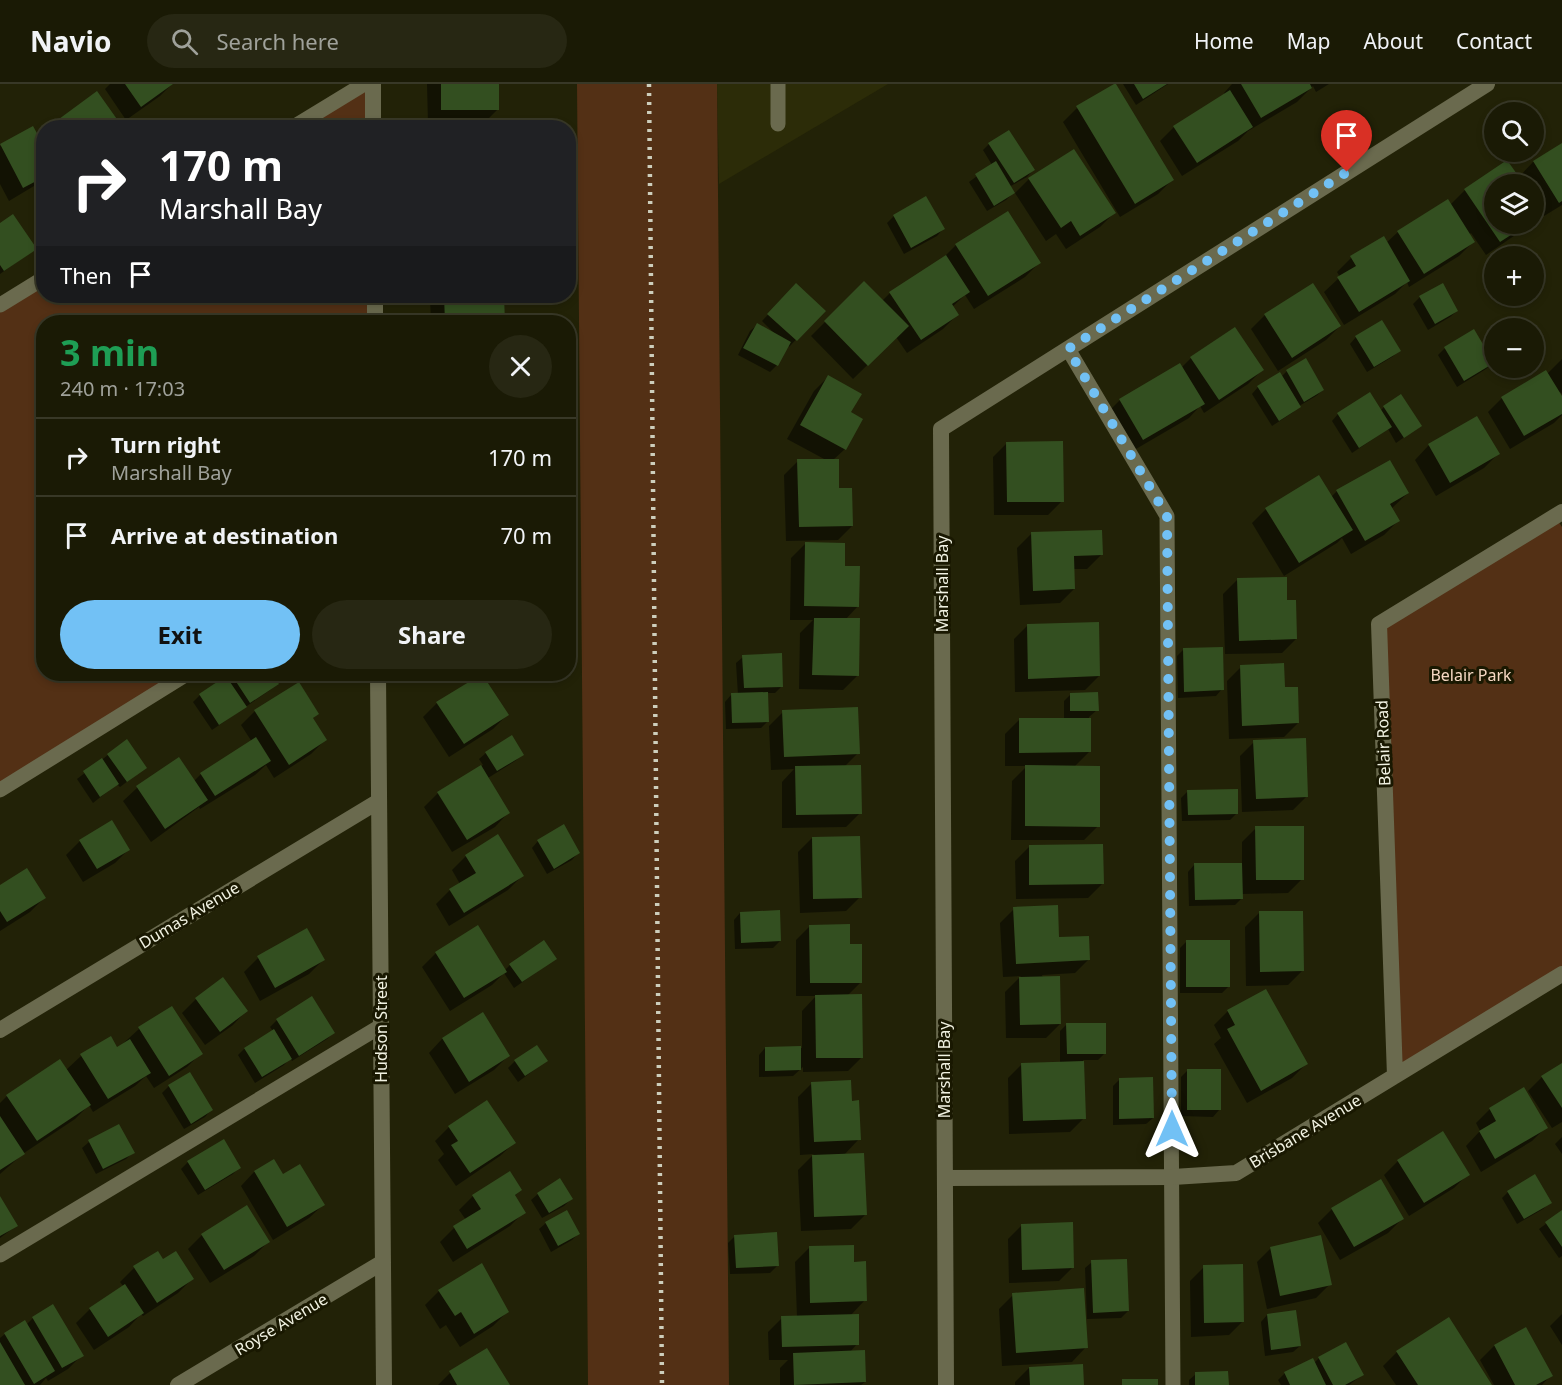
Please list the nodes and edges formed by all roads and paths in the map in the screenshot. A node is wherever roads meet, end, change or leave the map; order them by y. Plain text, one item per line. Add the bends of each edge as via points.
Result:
1 (364, 84) edge
2 (373, 84) edge
3 (778, 84) edge
4 (1487, 84) edge
5 (305, 120) edge
6 (373, 120) edge
7 (778, 124) dead end
8 (36, 283) edge
9 (0, 304) edge
10 (1068, 349) junction
11 (1562, 512) edge
12 (177, 681) edge
13 (378, 681) edge
14 (0, 790) edge
15 (379, 801) junction
16 (1562, 974) edge
17 (381, 1026) junction
18 (0, 1030) edge
19 (1395, 1076) junction
20 (1173, 1177) junction
21 (945, 1178) junction
22 (0, 1255) edge
23 (383, 1263) junction
24 (178, 1385) edge
25 (384, 1385) edge
26 (946, 1385) edge
27 (1173, 1385) edge

1 - 5 lane
2 - 6 street
3 - 7 lane
4 - 10 street, Marshall Bay
8 - 9 lane
10 - 20 lane via 1167,516
10 - 21 street, Marshall Bay via 941,429
11 - 19 street, Belair Road via 1379,624
12 - 14 lane
13 - 15 street, Hudson Street
15 - 17 street, Hudson Street
15 - 18 street, Dumas Avenue
16 - 19 street, Brisbane Avenue
17 - 22 lane
17 - 23 street, Hudson Street
19 - 20 street, Brisbane Avenue via 1236,1173
20 - 21 street, Brisbane Avenue
20 - 27 lane
21 - 26 street, Marshall Bay
23 - 24 street, Royse Avenue
23 - 25 street, Hudson Street

